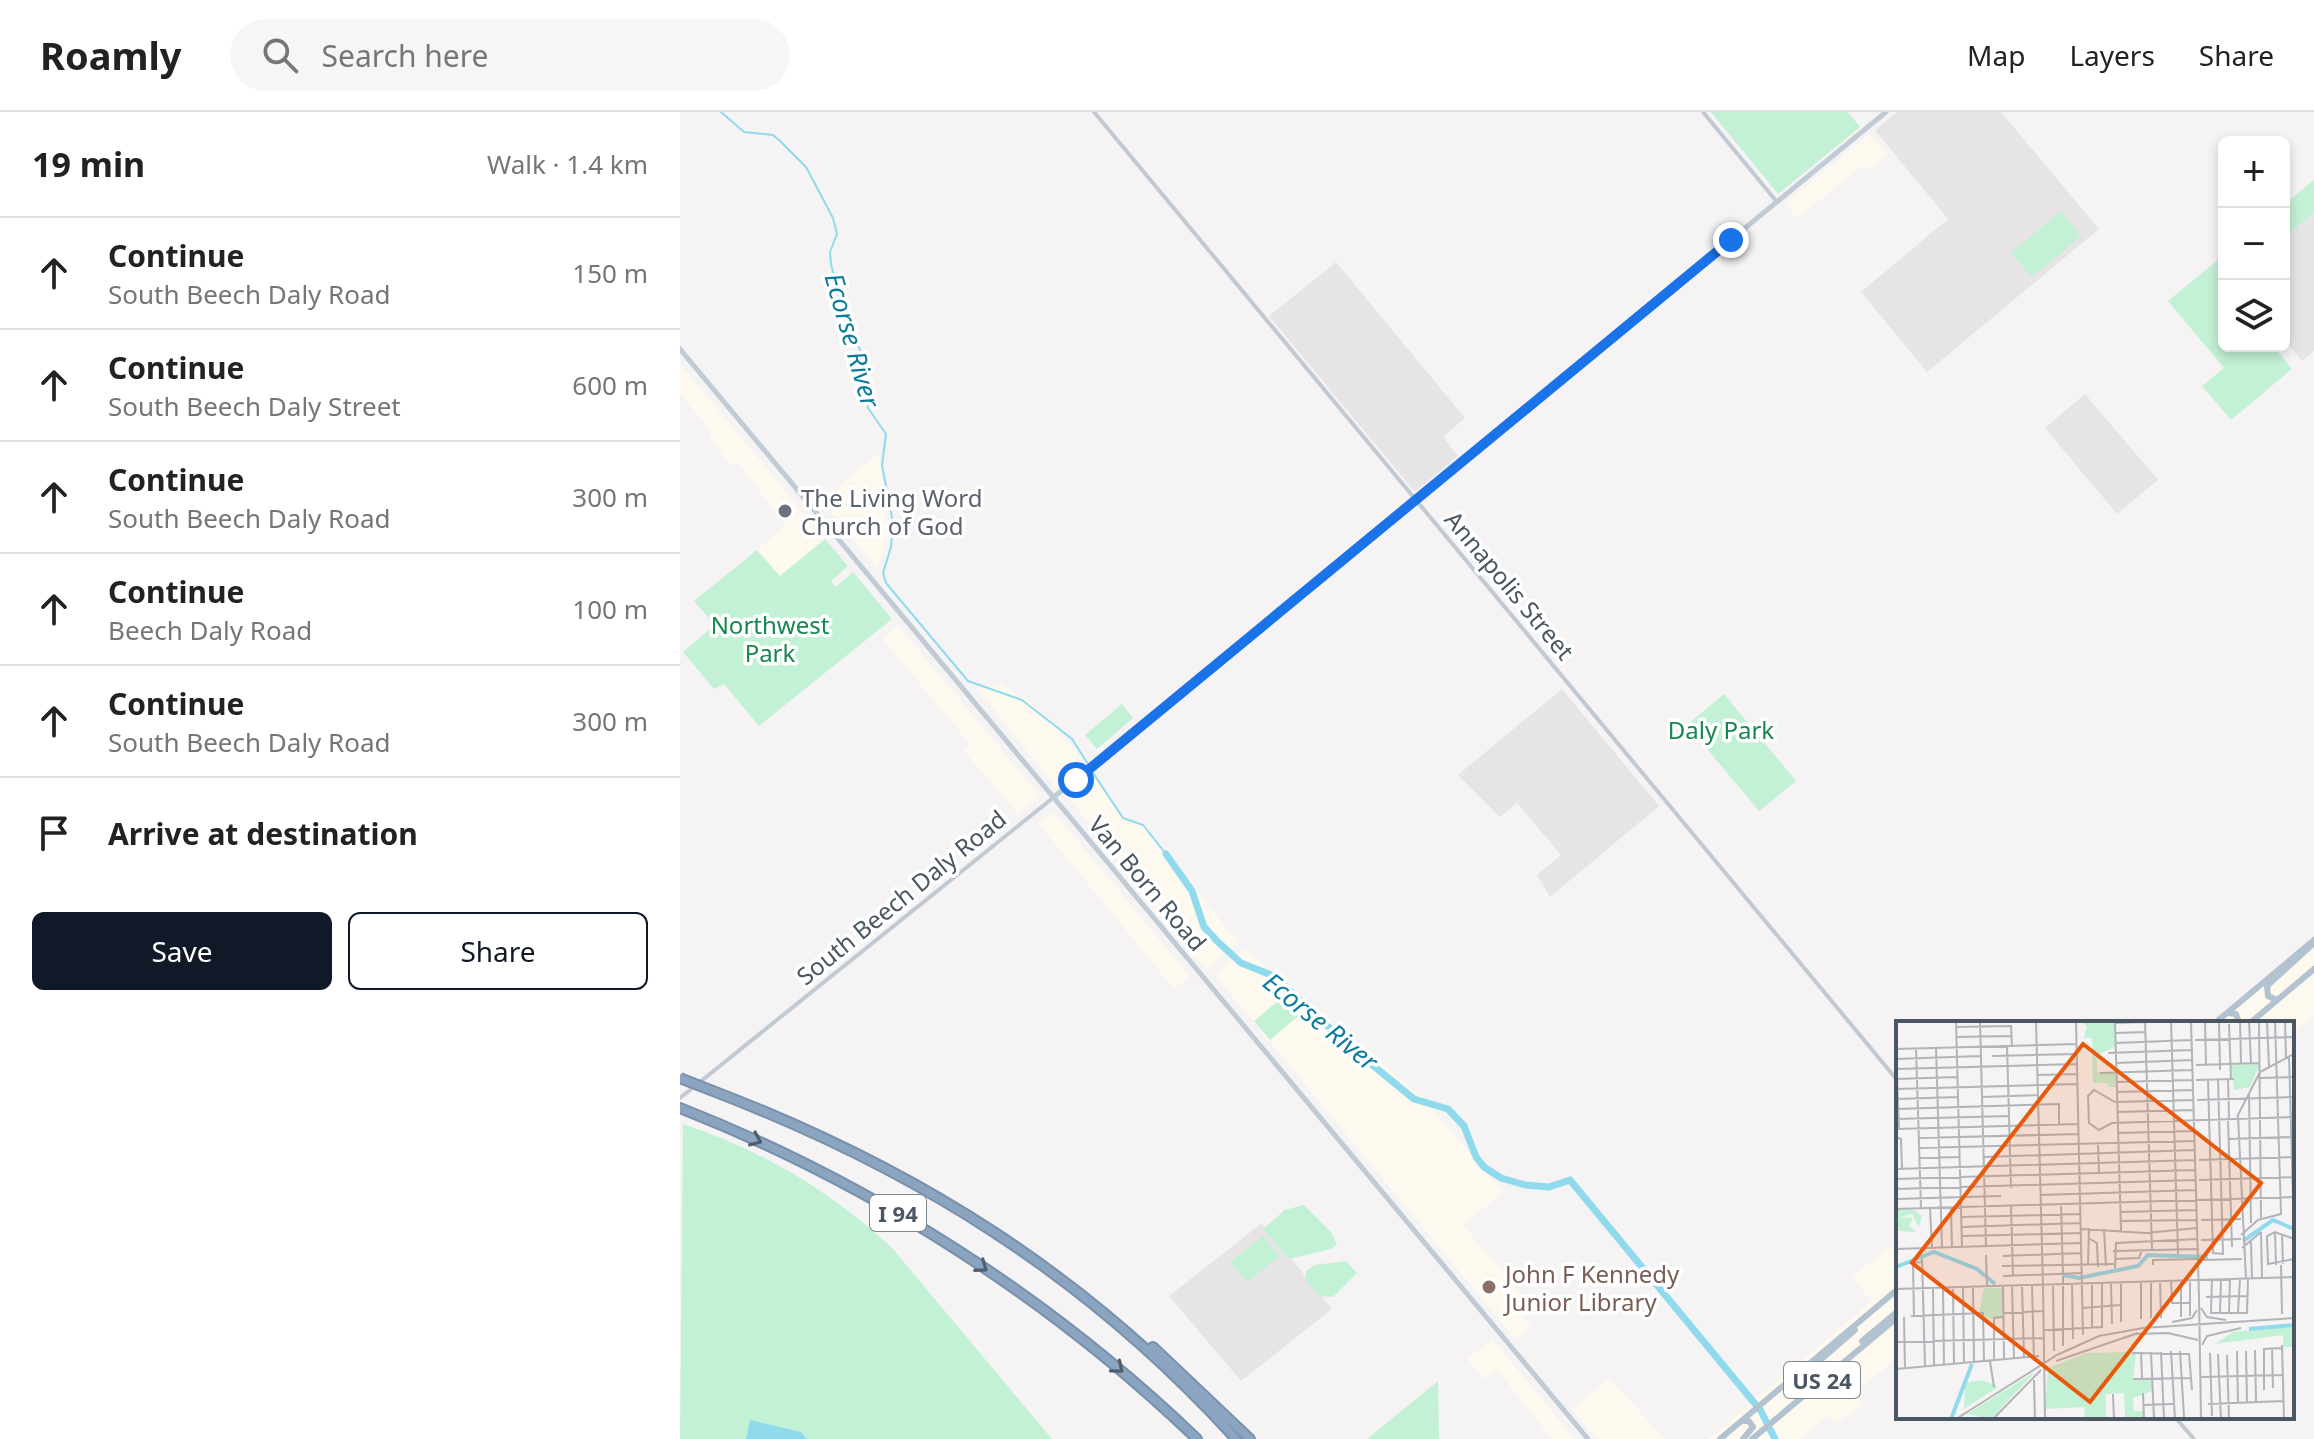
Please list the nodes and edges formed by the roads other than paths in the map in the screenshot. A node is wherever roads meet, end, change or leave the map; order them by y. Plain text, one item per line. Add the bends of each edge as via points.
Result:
1 (1094, 112) edge
2 (1703, 112) edge
3 (1886, 112) edge
4 (1777, 202) junction
5 (680, 349) edge
6 (1416, 500) junction
7 (1054, 797) junction
8 (2314, 942) edge
9 (2314, 969) edge
10 (2277, 1000) junction
11 (2228, 1013) junction
12 (2218, 1021) edge
13 (2238, 1021) edge
14 (2252, 1021) edge
15 (680, 1078) edge
16 (1896, 1079) edge
17 (680, 1098) edge
18 (682, 1109) edge
19 (1896, 1290) edge
20 (1870, 1312) junction
21 (1107, 1314) junction
22 (1896, 1316) edge
23 (1822, 1380) junction
24 (1141, 1388) junction
25 (2177, 1419) edge
26 (1742, 1421) junction
27 (1190, 1439) edge
28 (1197, 1439) edge
29 (1236, 1439) edge
30 (1250, 1439) edge
31 (1588, 1439) edge
32 (1720, 1439) edge
33 (1743, 1439) edge
34 (1752, 1439) edge
35 (2194, 1439) edge

1 - 6 street, Annapolis Street
2 - 4 street
3 - 4 main road
4 - 6 main road
5 - 7 main road, Van Born Road
6 - 7 main road, South Beech Daly Road
6 - 16 street, Annapolis Street
7 - 17 street, South Beech Daly Road
7 - 31 main road, Van Born Road
8 - 10 main road via 2267,986 2268,996
8 - 11 main road
9 - 10 main road
10 - 14 main road
11 - 12 main road
11 - 13 main road via 2236,1014
15 - 21 highway, I 94, bridge via 827,1137 906,1177 1017,1245
18 -> 24 highway, I 94 via 803,1163 909,1220 1037,1306
19 - 20 main road, US 24
20 - 23 main road via 1813,1366 1812,1377
20 - 26 main road, US 24
21 - 29 highway, I 94
21 - 30 highway via 1162,1355
22 - 23 main road, US 24
23 - 34 main road, US 24
24 - 27 highway
24 - 28 highway, I 94
25 - 35 street
26 - 32 main road, US 24
26 - 33 main road via 1753,1427

